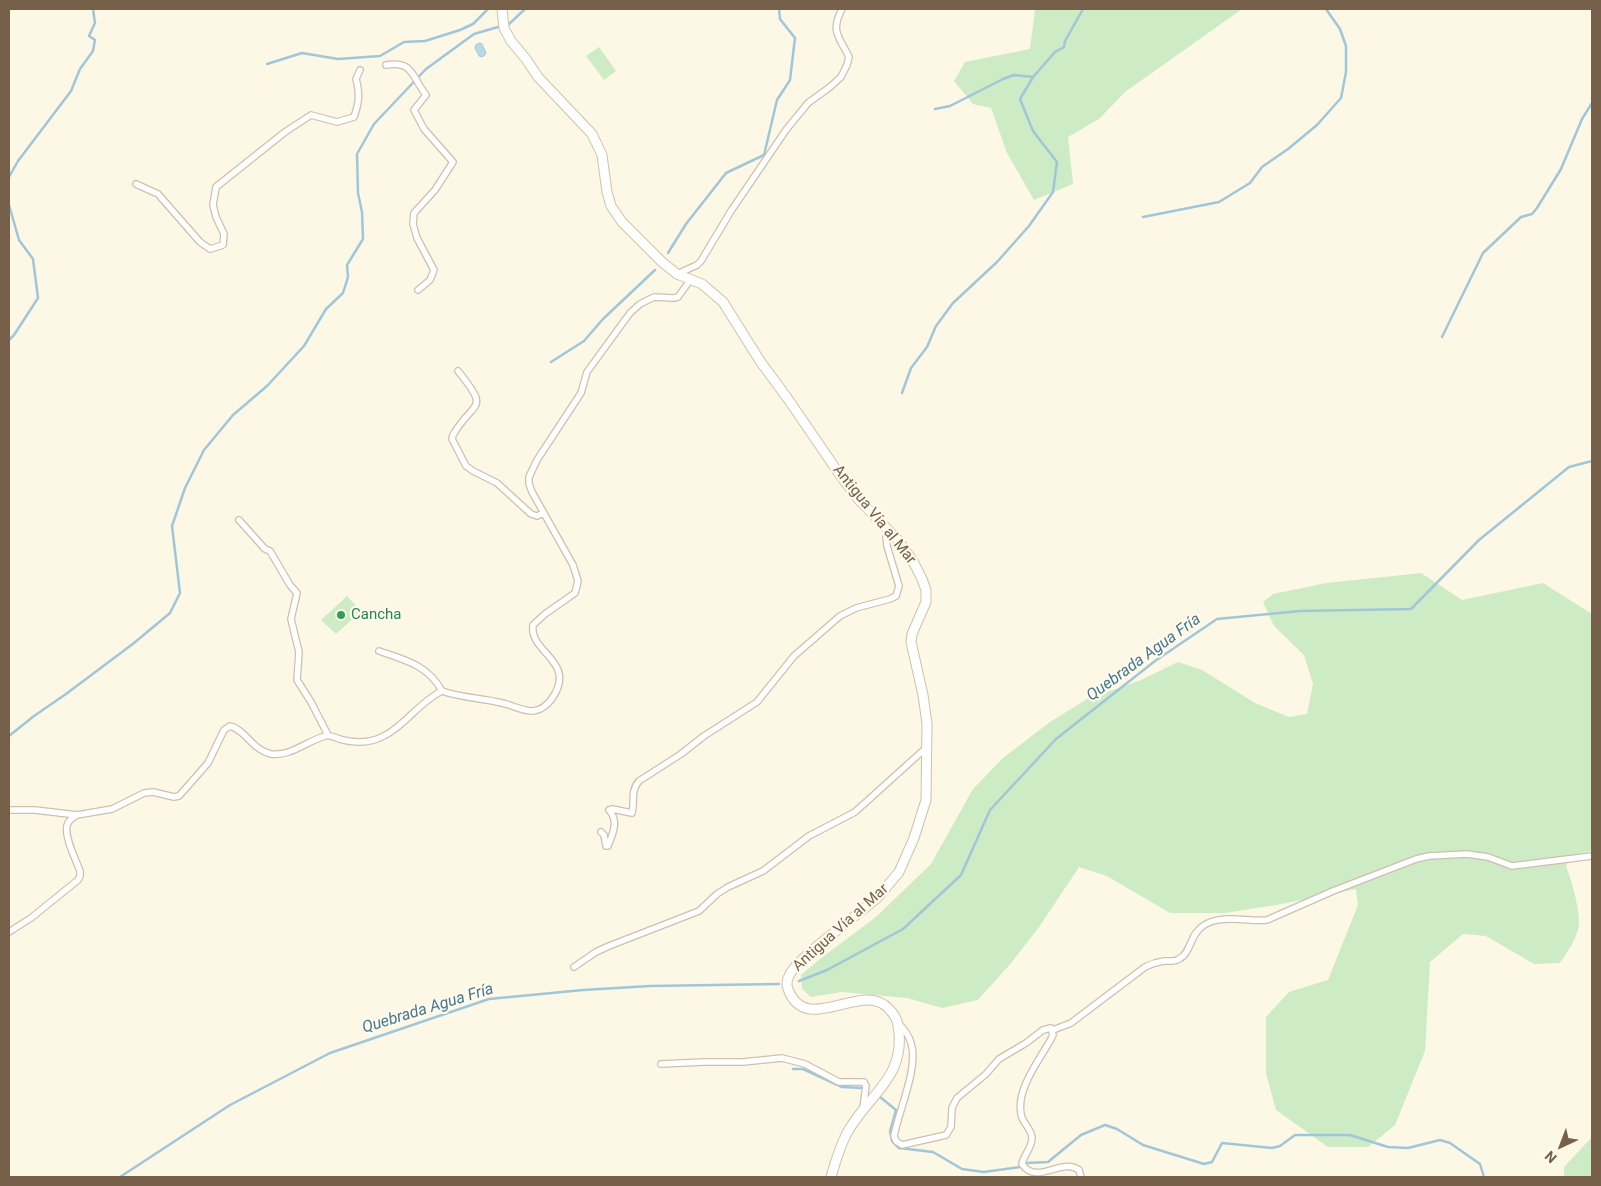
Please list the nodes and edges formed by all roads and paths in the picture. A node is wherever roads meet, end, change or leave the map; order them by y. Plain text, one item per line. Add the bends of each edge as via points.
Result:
1 (502, 9) edge
2 (842, 9) edge
3 (386, 65) dead end
4 (360, 70) dead end
5 (136, 184) dead end
6 (677, 274) junction
7 (691, 279) junction
8 (418, 290) dead end
9 (458, 371) dead end
10 (544, 513) junction
11 (238, 520) dead end
12 (889, 532) junction
13 (379, 651) dead end
14 (442, 691) junction
15 (328, 735) junction
16 (927, 748) junction
17 (9, 810) edge
18 (77, 815) junction
19 (601, 832) dead end
20 (1592, 856) edge
21 (9, 932) edge
22 (574, 967) dead end
23 (898, 1023) junction
24 (1053, 1030) junction
25 (661, 1064) dead end
26 (863, 1108) junction
27 (831, 1177) edge
28 (1081, 1177) edge

1 - 6 main road, Antigua Vía al Mar via 504,28 511,41 538,77 592,134 602,155 611,206 622,222
2 - 6 street via 835,28 848,57 845,71 808,103 790,125 701,261
3 - 8 street via 398,63 411,72 426,95 414,110 416,116 453,162 435,190 414,213 417,238 434,270 430,280
4 - 5 street via 356,79 359,104 354,117 337,122 311,116 285,132 216,187 213,205 224,234 223,245 210,249 200,242 158,194
6 - 7 main road, Antigua Vía al Mar
7 - 10 street via 678,297 654,297 640,304 587,372 581,393 529,477 532,492
7 - 12 main road, Antigua Vía al Mar via 724,302 760,361 840,475
9 - 10 street via 477,396 474,408 452,439 466,466 496,483 531,514
10 - 14 street via 573,565 578,582 575,593 533,625 537,642 558,670 560,680 556,690 548,703 532,711
11 - 15 street via 270,551 297,592 291,619 299,652 297,680
12 - 16 main road, Antigua Vía al Mar via 914,563 926,590 926,602 912,634 912,642 923,695
12 - 19 street via 887,546 899,586 896,596 840,616 794,656 757,702 639,780 634,787 632,813 610,810 615,819 608,846
13 - 14 street via 415,663
14 - 15 street via 430,697 404,722 374,740 360,742
15 - 18 street via 283,754 274,754 260,749 238,728 230,726 224,730 208,763 178,796 144,793 112,809
16 - 22 street via 856,812 810,836 763,871 728,887 699,911 609,946
16 - 23 main road, Antigua Vía al Mar via 926,800 899,872 878,897 804,958 789,974 787,983 795,1001 803,1007 825,1009 872,1000 888,1007
17 - 18 street
18 - 21 street via 66,826 66,834 80,871 78,880
20 - 24 street via 1512,866 1488,857 1467,854 1429,856 1333,891 1266,920 1234,919 1204,924 1179,959 1145,967 1071,1023
23 - 24 street via 912,1043 910,1077 894,1136 902,1145 946,1134 951,1127 954,1104 964,1092 999,1059 1043,1030
23 - 26 main road via 895,1067
24 - 28 street via 1020,1097 1022,1121 1032,1138 1022,1164 1028,1171 1041,1174 1072,1166 1079,1170
25 - 26 street via 782,1058 805,1064 839,1082 864,1082
26 - 27 main road via 848,1130

